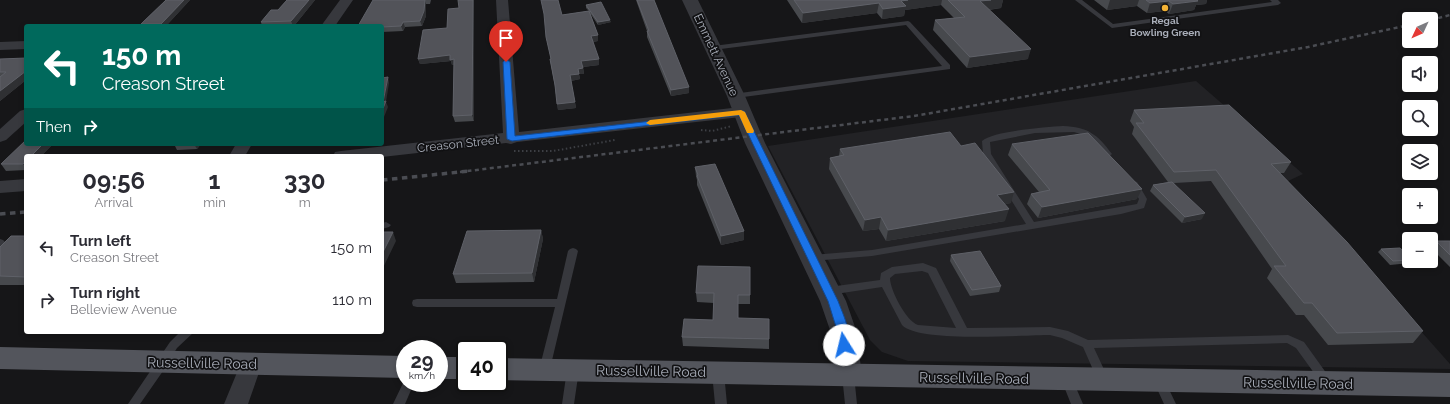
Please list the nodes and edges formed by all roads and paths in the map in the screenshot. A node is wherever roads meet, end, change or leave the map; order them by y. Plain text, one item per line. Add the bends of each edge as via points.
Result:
1 (347, 0) edge
2 (502, 0) edge
3 (690, 0) edge
4 (1078, 0) edge
5 (1273, 0) edge
6 (329, 24) edge
7 (24, 45) edge
8 (0, 46) edge
9 (712, 48) junction
10 (739, 104) junction
11 (24, 116) edge
12 (0, 137) edge
13 (512, 139) junction
14 (361, 154) edge
15 (1116, 164) edge
16 (1126, 174) edge
17 (24, 185) edge
18 (0, 187) edge
19 (1032, 226) junction
20 (0, 242) edge
21 (0, 251) edge
22 (573, 251) dead end
23 (812, 258) junction
24 (885, 283) junction
25 (828, 291) junction
26 (417, 303) dead end
27 (561, 303) junction
28 (963, 331) junction
29 (186, 334) edge
30 (1087, 344) junction
31 (0, 358) edge
32 (164, 362) junction
33 (251, 364) junction
34 (396, 367) edge
35 (508, 369) edge
36 (545, 370) junction
37 (573, 370) junction
38 (718, 373) junction
39 (848, 376) junction
40 (1067, 379) junction
41 (1103, 380) junction
42 (1328, 383) junction
43 (1450, 385) edge
44 (404, 392) edge
45 (1165, 392) edge
46 (134, 404) edge
47 (236, 404) edge
48 (399, 404) edge
49 (568, 404) edge
50 (721, 404) edge
51 (851, 404) edge
52 (1077, 404) edge

1 - 6 street
2 - 13 street
3 - 9 street, Emmett Avenue
4 - 5 lane via 1112,26 1278,3
7 - 8 street
9 - 10 street, Emmett Avenue
9 - 10 lane via 908,23 946,67
10 - 13 street, Creason Street
10 - 23 street, Emmett Avenue
11 - 12 street
13 - 14 street, Creason Street
15 - 19 lane via 1098,143 1083,131 1063,129 1001,135 986,141 987,154
16 - 19 lane via 1143,199 1141,206
17 - 18 street
19 - 23 lane via 872,253
20 - 21 lane via 3,245
22 - 27 lane
23 - 25 street, Emmett Avenue
24 - 25 lane
24 - 28 lane via 910,326 922,331
24 - 28 lane via 885,276 892,272 928,268 935,275
25 - 39 street, Emmett Avenue via 843,330
26 - 27 lane
27 - 36 lane
28 - 30 lane via 1049,331 1071,336
29 - 32 lane via 171,347
30 - 41 lane
30 - 42 lane via 1288,339 1300,345
31 - 32 main road, Russellville Road
32 - 33 main road, Russellville Road
32 - 46 lane
33 - 34 main road, Russellville Road
33 - 47 street
35 - 36 main road, Russellville Road
36 - 37 main road, Russellville Road
37 - 38 main road, Russellville Road
37 - 49 lane
38 - 39 main road, Russellville Road
38 - 50 lane
39 - 40 main road, Russellville Road
39 - 51 lane
40 - 41 main road, Russellville Road
40 - 52 lane
41 - 45 main road, Russellville Road
42 - 43 main road, Russellville Road
42 - 45 main road, Russellville Road
44 - 48 lane

